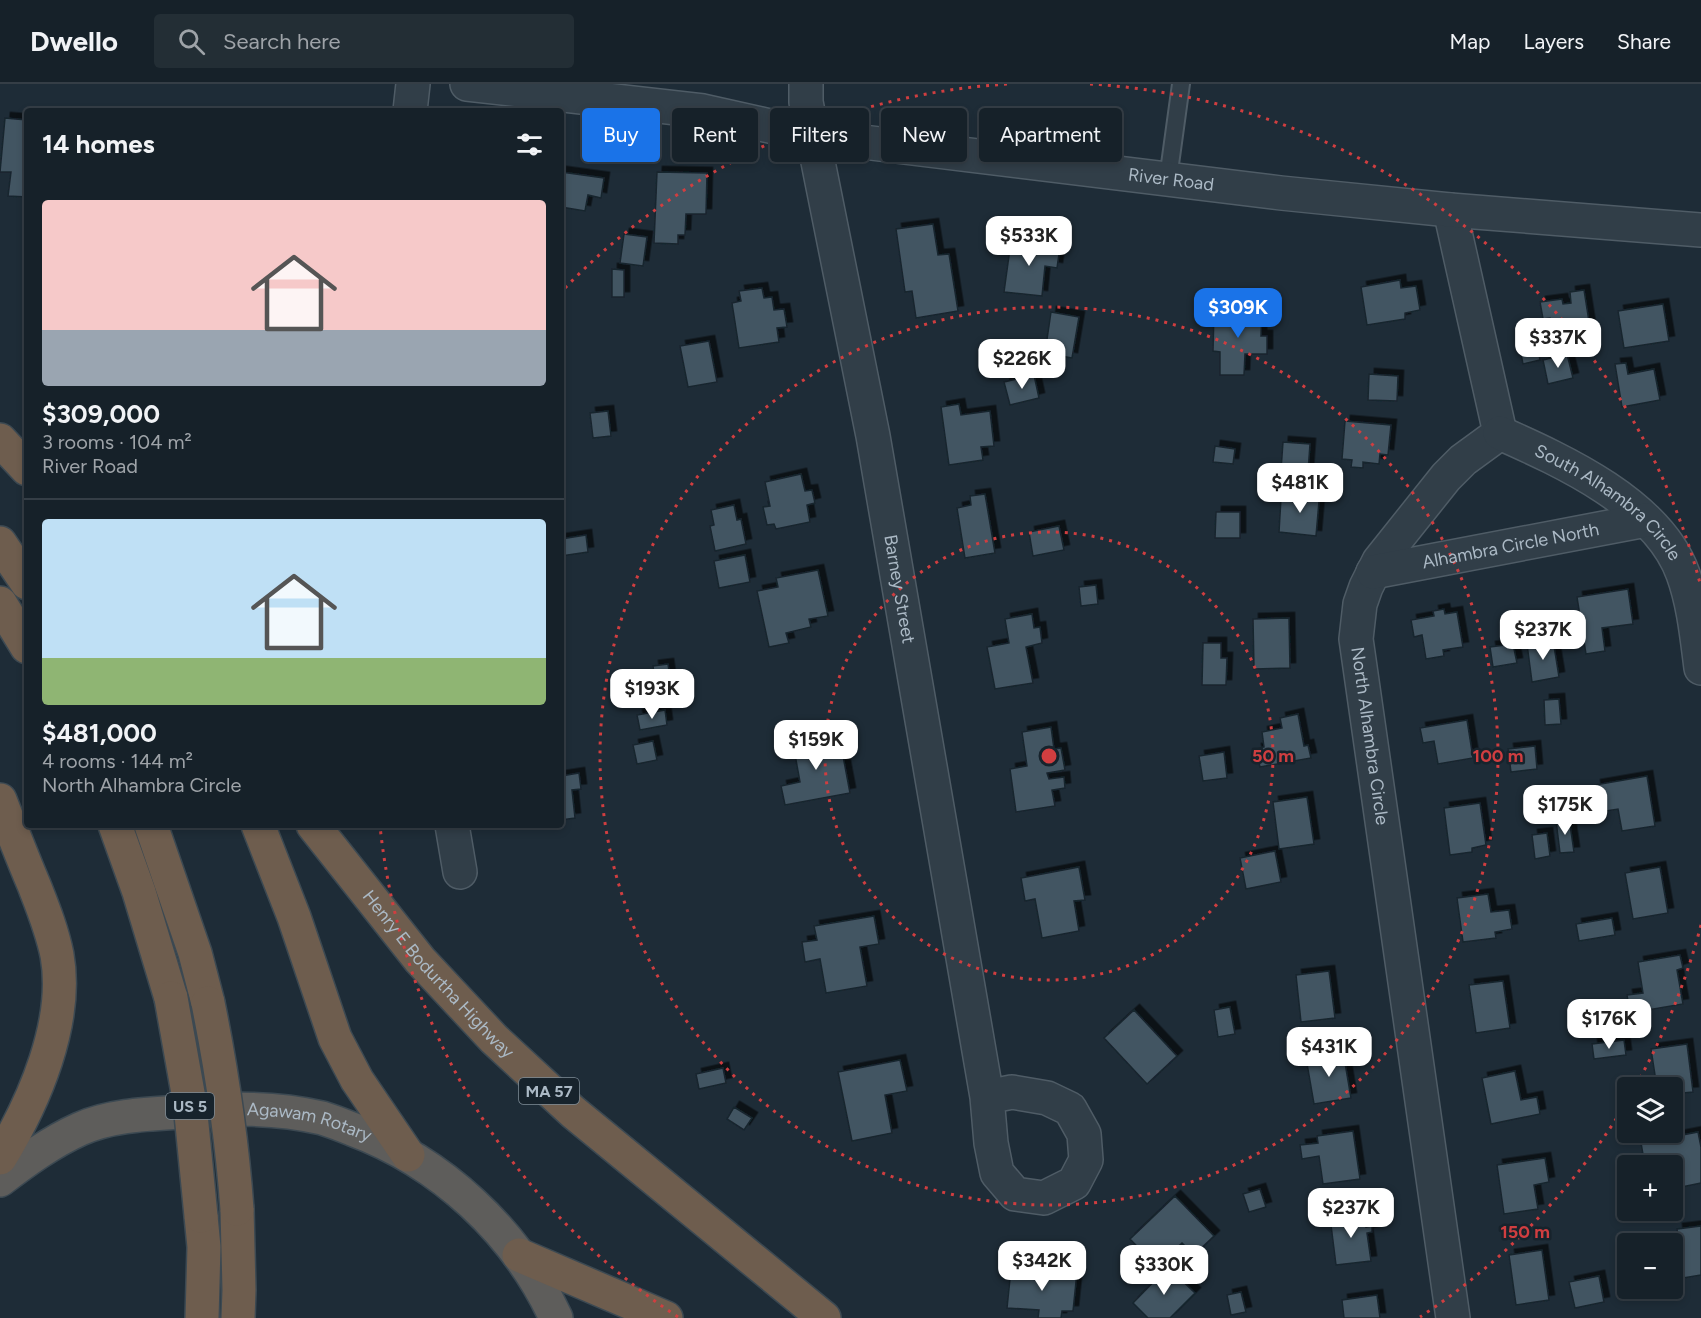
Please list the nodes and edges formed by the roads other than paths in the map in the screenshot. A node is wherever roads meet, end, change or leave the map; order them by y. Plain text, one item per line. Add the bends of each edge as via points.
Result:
1 (413, 84) edge
2 (467, 84) edge
3 (806, 84) edge
4 (1181, 84) edge
5 (410, 108) edge
6 (807, 108) edge
7 (770, 126) edge
8 (869, 143) edge
9 (819, 162) edge
10 (1167, 179) junction
11 (1450, 210) junction
12 (1701, 230) edge
13 (1500, 433) junction
14 (0, 440) edge
15 (24, 466) edge
16 (1646, 520) junction
17 (0, 543) edge
18 (1373, 572) junction
19 (24, 579) edge
20 (0, 603) edge
21 (24, 642) edge
22 (1701, 668) edge
23 (0, 800) edge
24 (115, 828) edge
25 (152, 828) edge
26 (259, 828) edge
27 (315, 828) edge
28 (453, 828) edge
29 (460, 872) dead end
30 (987, 1097) dead end
31 (408, 1155) junction
32 (0, 1158) edge
33 (0, 1180) edge
34 (519, 1255) junction
35 (202, 1318) edge
36 (238, 1318) edge
37 (556, 1318) edge
38 (666, 1318) edge
39 (824, 1318) edge
40 (1453, 1318) edge

1 - 5 street
2 - 7 street, River Road via 703,111
3 - 6 street, Barney Street
4 - 10 lane
8 - 10 street, River Road
9 - 30 street, Barney Street via 873,436
10 - 11 street, River Road
11 - 12 street, River Road
11 - 13 street
13 - 16 street, South Alhambra Circle via 1589,478
13 - 18 street, North Alhambra Circle via 1446,477
14 - 15 highway
16 - 18 street, Alhambra Circle North
16 - 22 street, South Alhambra Circle via 1667,544 1683,573 1693,608
17 - 19 highway
18 - 40 street, North Alhambra Circle via 1360,604 1357,657
20 - 21 highway
23 - 32 highway via 51,930 59,985 56,1017 40,1075 27,1109
24 - 35 highway, US 5, bridge via 171,998 190,1104 204,1247
25 - 36 highway, US 5, bridge via 195,953 222,1076 237,1209
26 - 31 highway via 335,1038 357,1080
27 - 39 highway, Henry E Bodurtha Highway / MA 57 via 420,960 494,1039 573,1113
28 - 29 street
31 - 33 highway, Agawam Rotary via 324,1119 225,1108 92,1125 44,1149
31 - 34 highway, Agawam Rotary via 468,1199
34 - 37 highway, Agawam Rotary
34 - 38 highway

